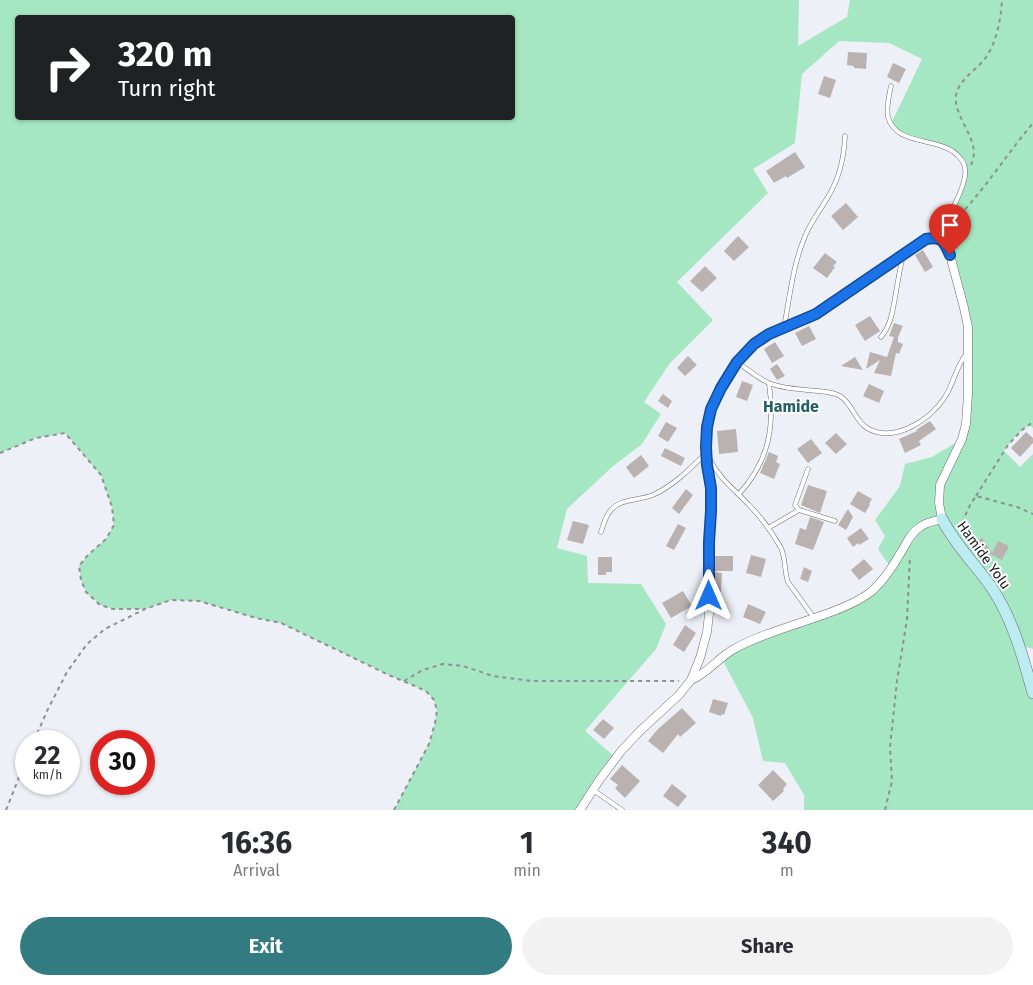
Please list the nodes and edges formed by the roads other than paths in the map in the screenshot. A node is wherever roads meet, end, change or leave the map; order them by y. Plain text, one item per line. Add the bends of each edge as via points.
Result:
1 (891, 86) dead end
2 (845, 136) dead end
3 (936, 238) junction
4 (904, 254) junction
5 (784, 327) junction
6 (880, 337) dead end
7 (968, 352) junction
8 (737, 362) junction
9 (769, 383) junction
10 (707, 452) junction
11 (808, 469) dead end
12 (739, 494) junction
13 (799, 510) junction
14 (942, 519) junction
15 (835, 521) dead end
16 (768, 528) junction
17 (601, 532) dead end
18 (814, 618) junction
19 (691, 680) junction
20 (1033, 693) edge
21 (593, 790) junction
22 (580, 810) edge
23 (622, 810) edge

1 - 3 lane via 887,111 891,124 906,137 954,151 966,169 951,211
2 - 5 lane via 839,172 806,233 799,253
3 - 4 street via 926,239
3 - 7 street via 946,246 950,255 968,327
4 - 5 street via 816,314
4 - 6 lane via 892,316
5 - 8 street via 754,344
7 - 9 lane via 960,361 952,384 935,410 898,432 888,433 866,427 840,396
7 - 14 street via 966,424 940,485
8 - 9 lane
8 - 10 street via 711,409
9 - 12 lane via 771,419 768,443 756,472
10 - 12 lane via 718,474
10 - 17 lane via 664,488 614,507 608,513
10 - 19 street via 711,488 709,614 700,658
11 - 13 lane via 795,505
12 - 16 lane
13 - 15 lane
13 - 16 lane
14 - 18 street via 919,527 910,536 888,575 872,590 858,600
14 - 20 street, Hamide Yolu via 948,532 990,586 1011,623
16 - 18 lane via 781,549 788,582
18 - 19 street via 734,648
19 - 21 street via 628,743
21 - 22 street
21 - 23 lane

